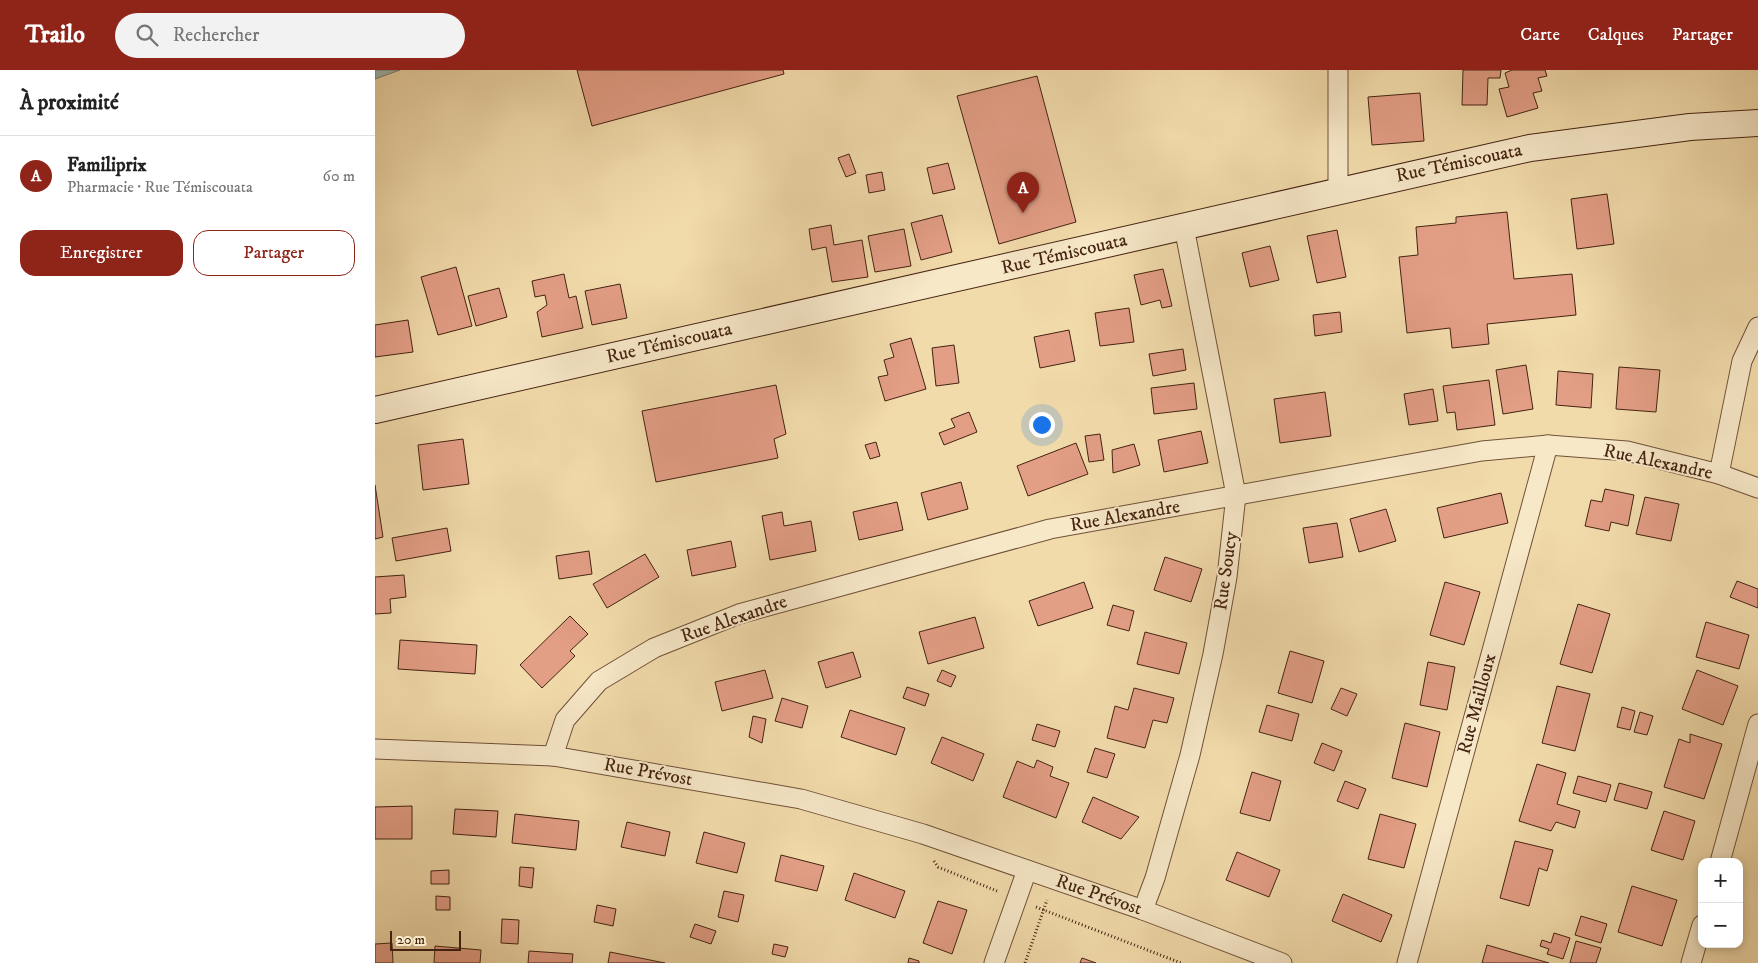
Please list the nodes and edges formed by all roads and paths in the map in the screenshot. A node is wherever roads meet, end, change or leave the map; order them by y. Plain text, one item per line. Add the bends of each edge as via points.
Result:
1 (1338, 70) edge
2 (1758, 123) edge
3 (1338, 190) junction
4 (1184, 227) junction
5 (1758, 327) edge
6 (375, 410) edge
7 (1548, 445) junction
8 (1719, 474) junction
9 (1758, 488) edge
10 (1235, 495) junction
11 (1758, 724) edge
12 (375, 749) edge
13 (553, 756) junction
14 (915, 832) junction
15 (1720, 858) edge
16 (1027, 870) junction
17 (1054, 879) junction
18 (1016, 899) junction
19 (1043, 910) junction
20 (1143, 910) junction
21 (1698, 939) edge
22 (994, 963) edge
23 (1025, 963) edge
24 (1181, 963) edge
25 (1282, 963) edge
26 (1407, 963) edge
27 (1691, 963) edge

1 - 3 street
2 - 3 main road, Rue Témiscouata via 1690,127 1530,148
3 - 4 main road, Rue Témiscouata
4 - 6 main road, Rue Témiscouata
4 - 10 street, Rue Soucy
5 - 8 street via 1742,361
7 - 8 street, Rue Alexandre via 1627,451
7 - 10 street, Rue Alexandre via 1482,451
7 - 26 street, Rue Mailloux
8 - 9 street, Rue Alexandre
10 - 13 street, Rue Alexandre via 1050,530 739,614 654,648 599,681 565,720
10 - 20 street, Rue Soucy via 1227,577 1213,654 1190,755
11 - 15 street
12 - 13 street, Rue Prévost
13 - 14 street, Rue Prévost via 801,799
14 - 16 street, Rue Prévost
14 - 18 path, Rue Prévost via 938,867
16 - 17 street, Rue Prévost
16 - 18 street
17 - 19 path
17 - 20 street, Rue Prévost
18 - 19 path, Rue Prévost
18 - 22 street
19 - 23 path
19 - 24 path, Rue Prévost
20 - 25 street, Rue Prévost
21 - 27 street

